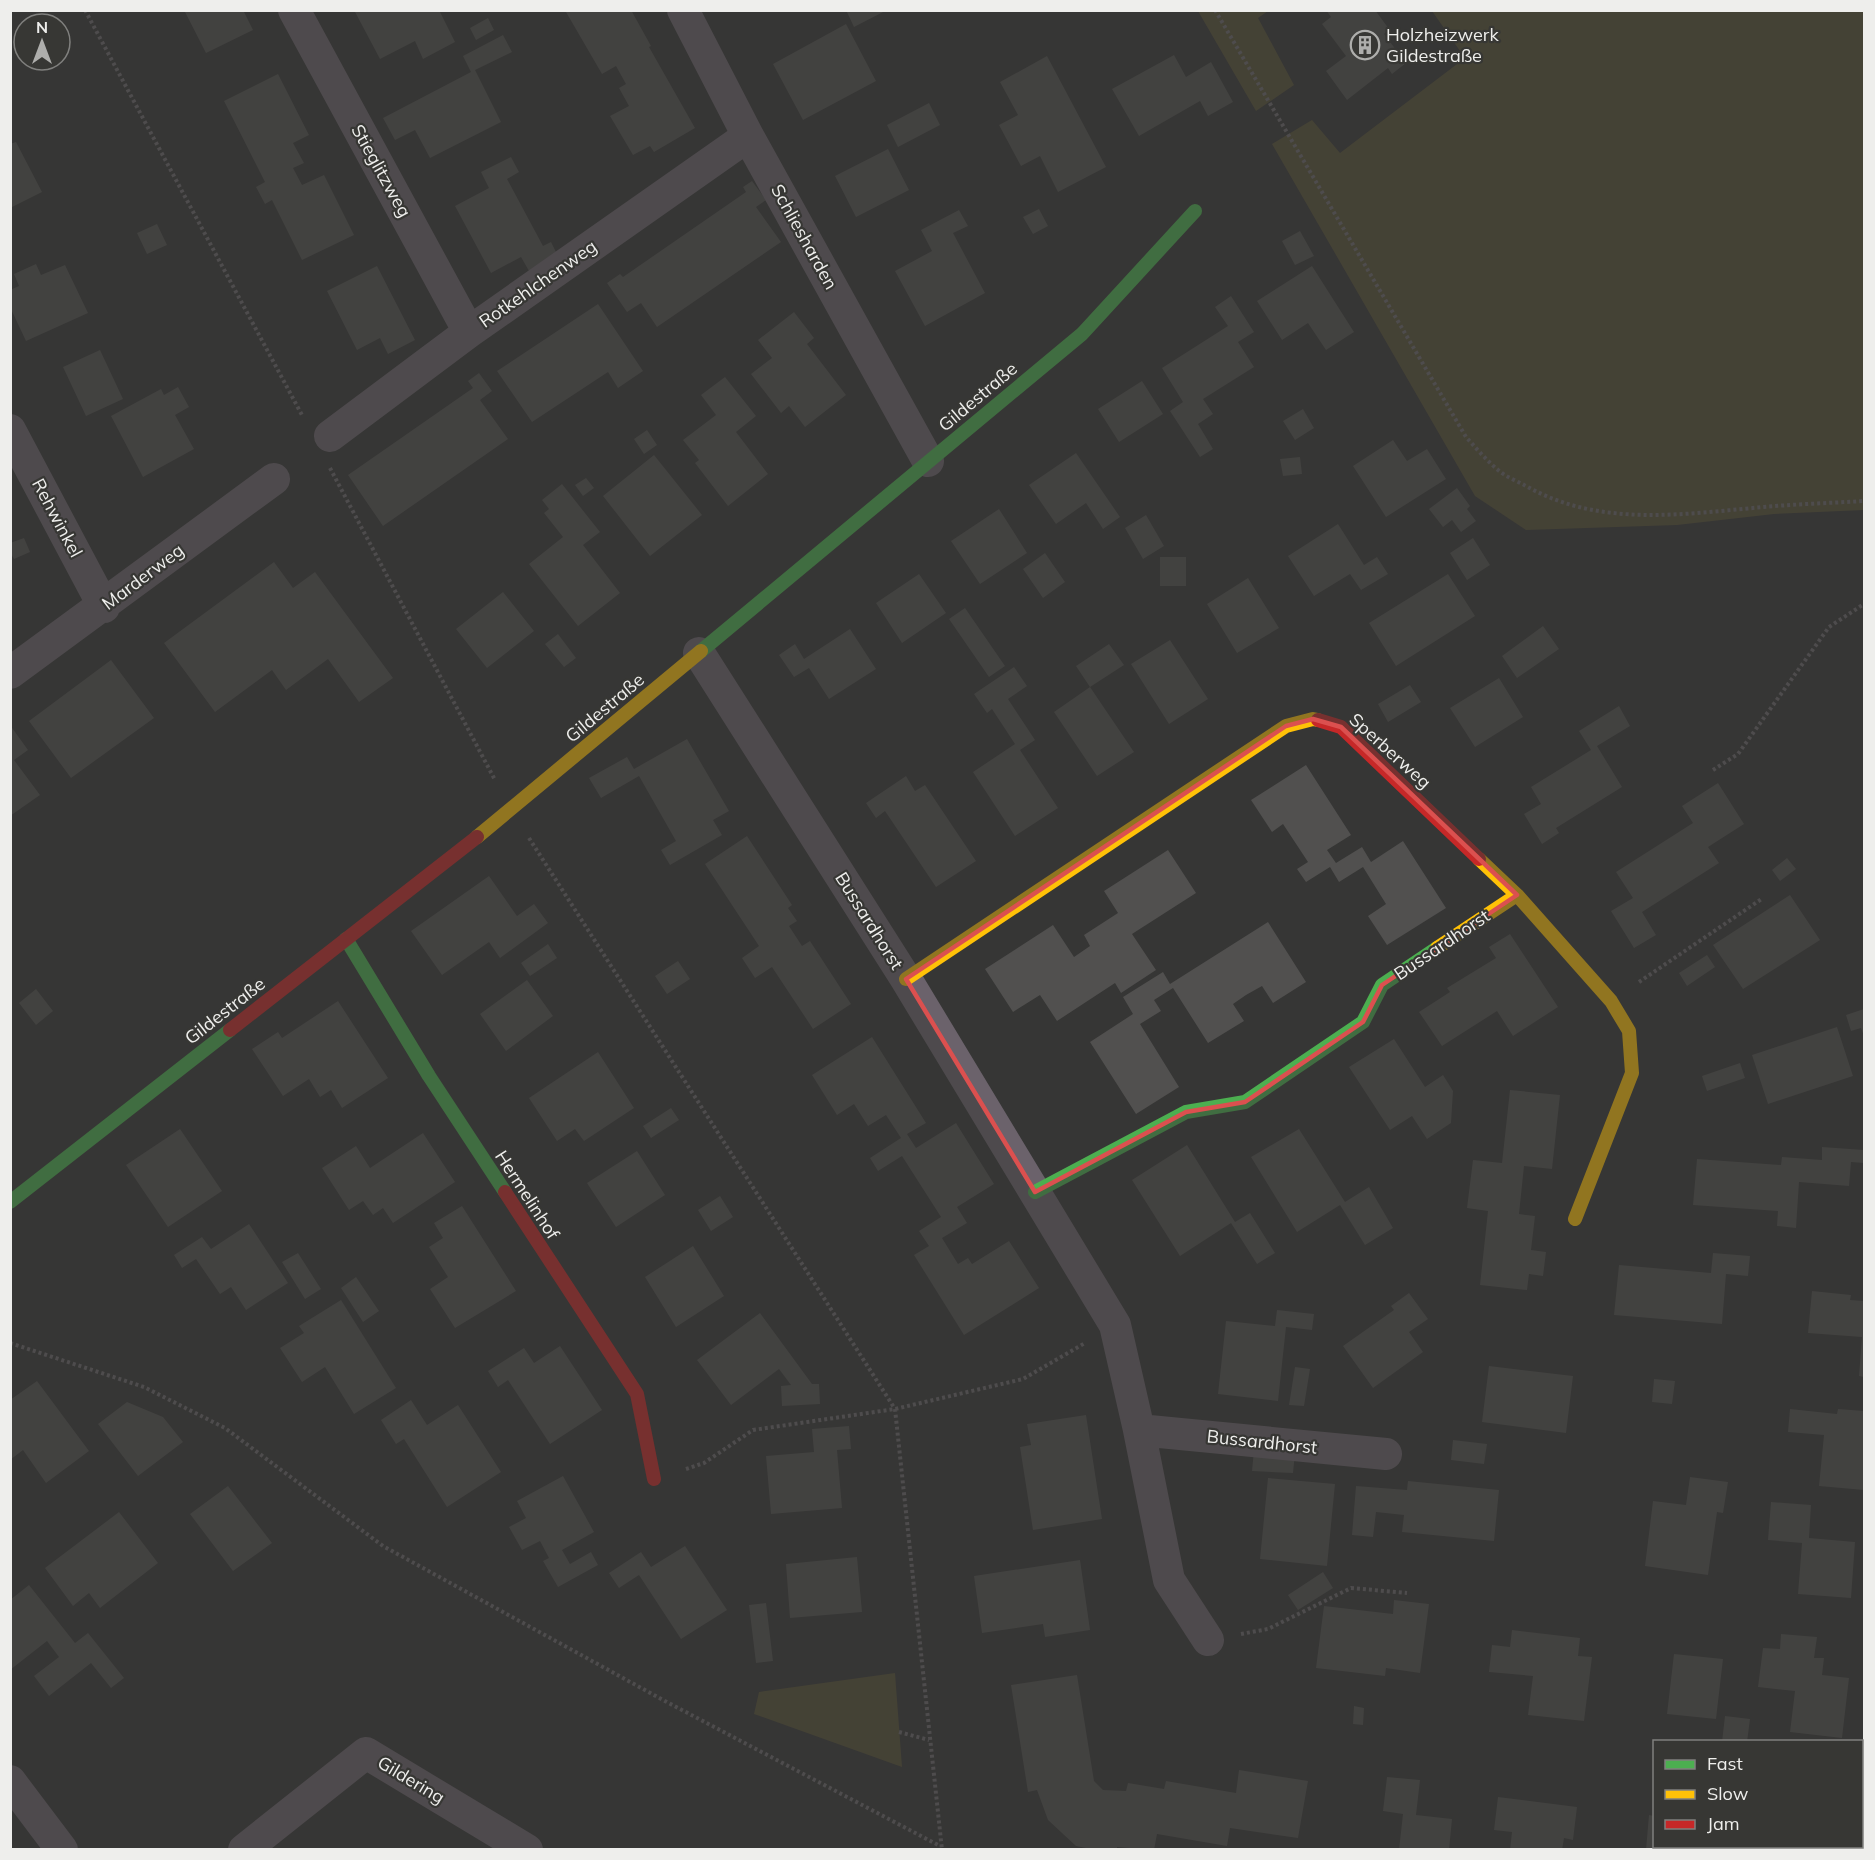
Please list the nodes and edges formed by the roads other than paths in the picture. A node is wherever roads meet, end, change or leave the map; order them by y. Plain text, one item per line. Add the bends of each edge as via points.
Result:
1 (294, 10) edge
2 (682, 10) edge
3 (748, 136) junction
4 (1195, 211) dead end
5 (469, 333) junction
6 (10, 430) edge
7 (322, 442) road end
8 (928, 462) junction
9 (274, 480) dead end
10 (104, 607) junction
11 (699, 653) junction
12 (10, 673) edge
13 (1516, 895) junction
14 (346, 939) junction
15 (906, 979) junction
16 (1035, 1192) junction
17 (10, 1202) edge
18 (1575, 1219) dead end
19 (1139, 1430) junction
20 (1386, 1454) dead end
21 (654, 1479) road end
22 (1208, 1640) road end
23 (10, 1781) edge
24 (62, 1850) edge
25 (244, 1850) edge
26 (527, 1850) edge

1 - 5 street, Stieglitzweg
2 - 3 street, Schliesharden
3 - 5 street, Rotkehlchenweg
3 - 8 street, Schliesharden
4 - 8 street, Gildestraße via 1082,334
5 - 7 street, Rotkehlchenweg
6 - 10 street, Rehwinkel
8 - 11 street, Gildestraße
9 - 10 street, Marderweg
10 - 12 street, Marderweg
11 - 14 street, Gildestraße via 511,810
11 - 15 street, Bussardhorst
13 - 15 street, Sperberweg via 1341,727 1313,719 1286,726
13 - 16 street, Bussardhorst via 1382,985 1363,1022 1245,1102 1186,1112
13 - 18 street, Sperberweg via 1611,1001 1629,1031 1632,1073
14 - 17 street, Gildestraße
14 - 21 street, Hermelinhof via 435,1086 636,1394
15 - 16 street, Bussardhorst
16 - 19 street, Bussardhorst via 1114,1325
19 - 20 street, Bussardhorst
19 - 22 street, Bussardhorst via 1169,1580
23 - 24 street
25 - 26 street, Gildering via 366,1753

